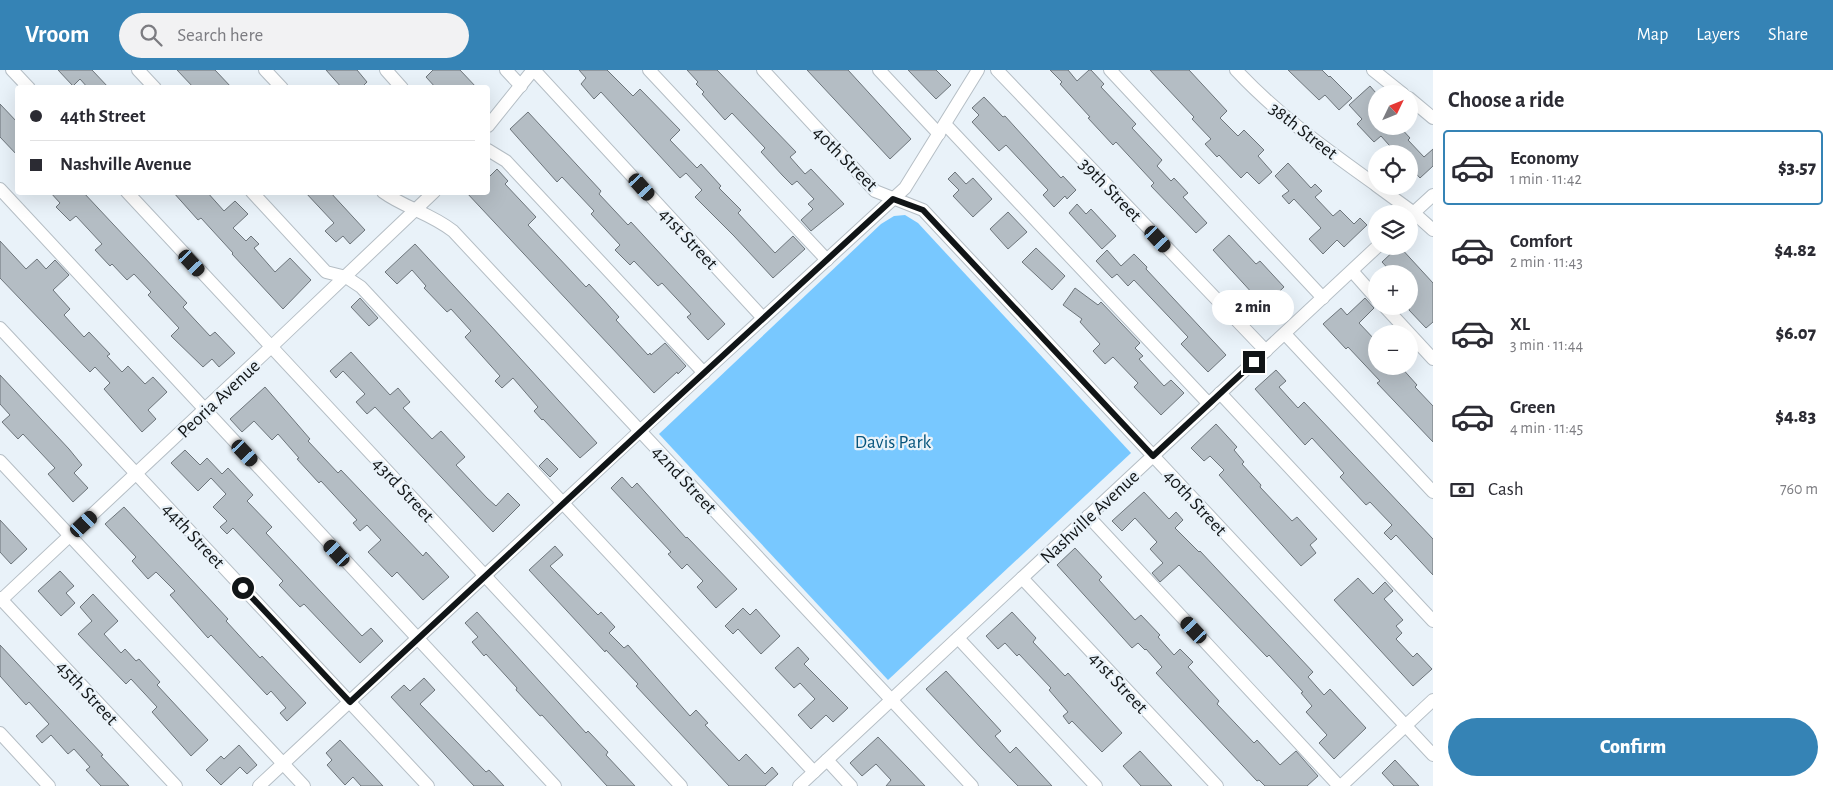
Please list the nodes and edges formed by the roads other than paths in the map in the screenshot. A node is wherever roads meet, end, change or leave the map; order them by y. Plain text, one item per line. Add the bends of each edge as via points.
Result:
1 (12, 70) edge
2 (138, 70) edge
3 (265, 70) edge
4 (386, 70) edge
5 (506, 70) edge
6 (534, 70) edge
7 (649, 70) edge
8 (763, 70) edge
9 (879, 70) edge
10 (978, 70) edge
11 (997, 70) edge
12 (1110, 70) edge
13 (1236, 70) edge
14 (1373, 70) edge
15 (26, 85) edge
16 (152, 85) edge
17 (279, 85) edge
18 (399, 85) edge
19 (1392, 85) edge
20 (520, 86) junction
21 (1418, 106) edge
22 (1433, 118) edge
23 (490, 124) edge
24 (942, 129) junction
25 (490, 151) edge
26 (1368, 179) edge
27 (0, 189) edge
28 (130, 195) edge
29 (255, 195) edge
30 (387, 195) edge
31 (431, 195) edge
32 (1388, 195) edge
33 (1433, 195) edge
34 (893, 199) junction
35 (1399, 205) edge
36 (1418, 209) edge
37 (416, 210) junction
38 (1418, 220) edge
39 (1433, 230) edge
40 (1369, 255) edge
41 (827, 260) junction
42 (1352, 271) junction
43 (346, 277) junction
44 (1368, 289) edge
45 (1323, 298) junction
46 (1392, 315) edge
47 (762, 318) junction
48 (0, 328) edge
49 (1285, 334) junction
50 (271, 347) junction
51 (1266, 351) junction
52 (1433, 359) edge
53 (704, 373) junction
54 (1220, 393) junction
55 (1208, 404) junction
56 (205, 410) junction
57 (640, 431) junction
58 (1153, 456) junction
59 (0, 461) edge
60 (137, 474) junction
61 (1433, 492) edge
62 (563, 503) junction
63 (1088, 516) junction
64 (70, 536) junction
65 (485, 576) junction
66 (1022, 578) junction
67 (1, 600) edge
68 (1433, 621) edge
69 (958, 638) junction
70 (417, 639) junction
71 (892, 700) junction
72 (1433, 700) edge
73 (350, 702) junction
74 (1406, 726) junction
75 (0, 733) edge
76 (1433, 755) edge
77 (827, 760) junction
78 (283, 764) junction
79 (814, 772) junction
80 (49, 786) edge
81 (176, 786) edge
82 (259, 786) edge
83 (304, 786) edge
84 (428, 786) edge
85 (555, 786) edge
86 (681, 786) edge
87 (799, 786) edge
88 (851, 786) edge
89 (972, 786) edge
90 (1096, 786) edge
91 (1217, 786) edge
92 (1340, 786) edge

1 - 15 street
2 - 16 street
3 - 17 street
4 - 18 street
5 - 20 street
6 - 20 street
6 - 47 street, 41st Street
7 - 41 street
8 - 34 street, 40th Street via 875,191
9 - 24 street
10 - 24 street
11 - 51 street, 39th Street
12 - 45 street
13 - 26 street, 38th Street via 1283,116
14 - 19 street
20 - 23 street
21 - 22 street
24 - 34 street via 905,188
24 - 55 street
25 - 53 street via 506,161
27 - 56 street
28 - 50 street, 43rd Street
29 - 43 street via 326,272
30 - 37 street, 42nd Street
31 - 37 street, Peoria Avenue
32 - 35 street, 38th Street
33 - 36 street
34 - 41 street
34 - 58 street, 40th Street via 923,210
37 - 43 street, Peoria Avenue
37 - 57 street, 42nd Street via 438,219 453,230
38 - 39 street, 38th Street
40 - 42 street, Nashville Avenue
41 - 47 street
42 - 44 street
42 - 45 street, Nashville Avenue
43 - 50 street, Peoria Avenue
43 - 62 street via 361,287
45 - 49 street, Nashville Avenue
46 - 52 street
47 - 53 street
48 - 60 street, 44th Street
49 - 51 street, Nashville Avenue
49 - 61 street
50 - 56 street, Peoria Avenue
50 - 65 street, 43rd Street
51 - 54 street, Nashville Avenue
53 - 57 street
54 - 55 street, Nashville Avenue
54 - 68 street
55 - 58 street, Nashville Avenue
56 - 60 street, Peoria Avenue
56 - 70 street
57 - 62 street
57 - 71 street, 42nd Street
58 - 63 street, Nashville Avenue
58 - 74 street, 40th Street
59 - 64 street
60 - 64 street, Peoria Avenue
60 - 73 street, 44th Street
62 - 65 street
62 - 79 street
63 - 66 street, Nashville Avenue
63 - 92 street
64 - 67 street, Peoria Avenue
64 - 78 street
65 - 70 street
65 - 86 street, 43rd Street
66 - 69 street, Nashville Avenue
66 - 91 street, 41st Street
67 - 81 street, 45th Street
69 - 71 street, Nashville Avenue
69 - 90 street
70 - 73 street
70 - 85 street
71 - 77 street, Nashville Avenue
71 - 89 street, 42nd Street
72 - 74 street
73 - 78 street
73 - 84 street, 44th Street
74 - 76 street, 40th Street
74 - 92 street
75 - 80 street
77 - 79 street, Nashville Avenue
77 - 88 street
78 - 82 street
78 - 83 street
79 - 87 street, Nashville Avenue

